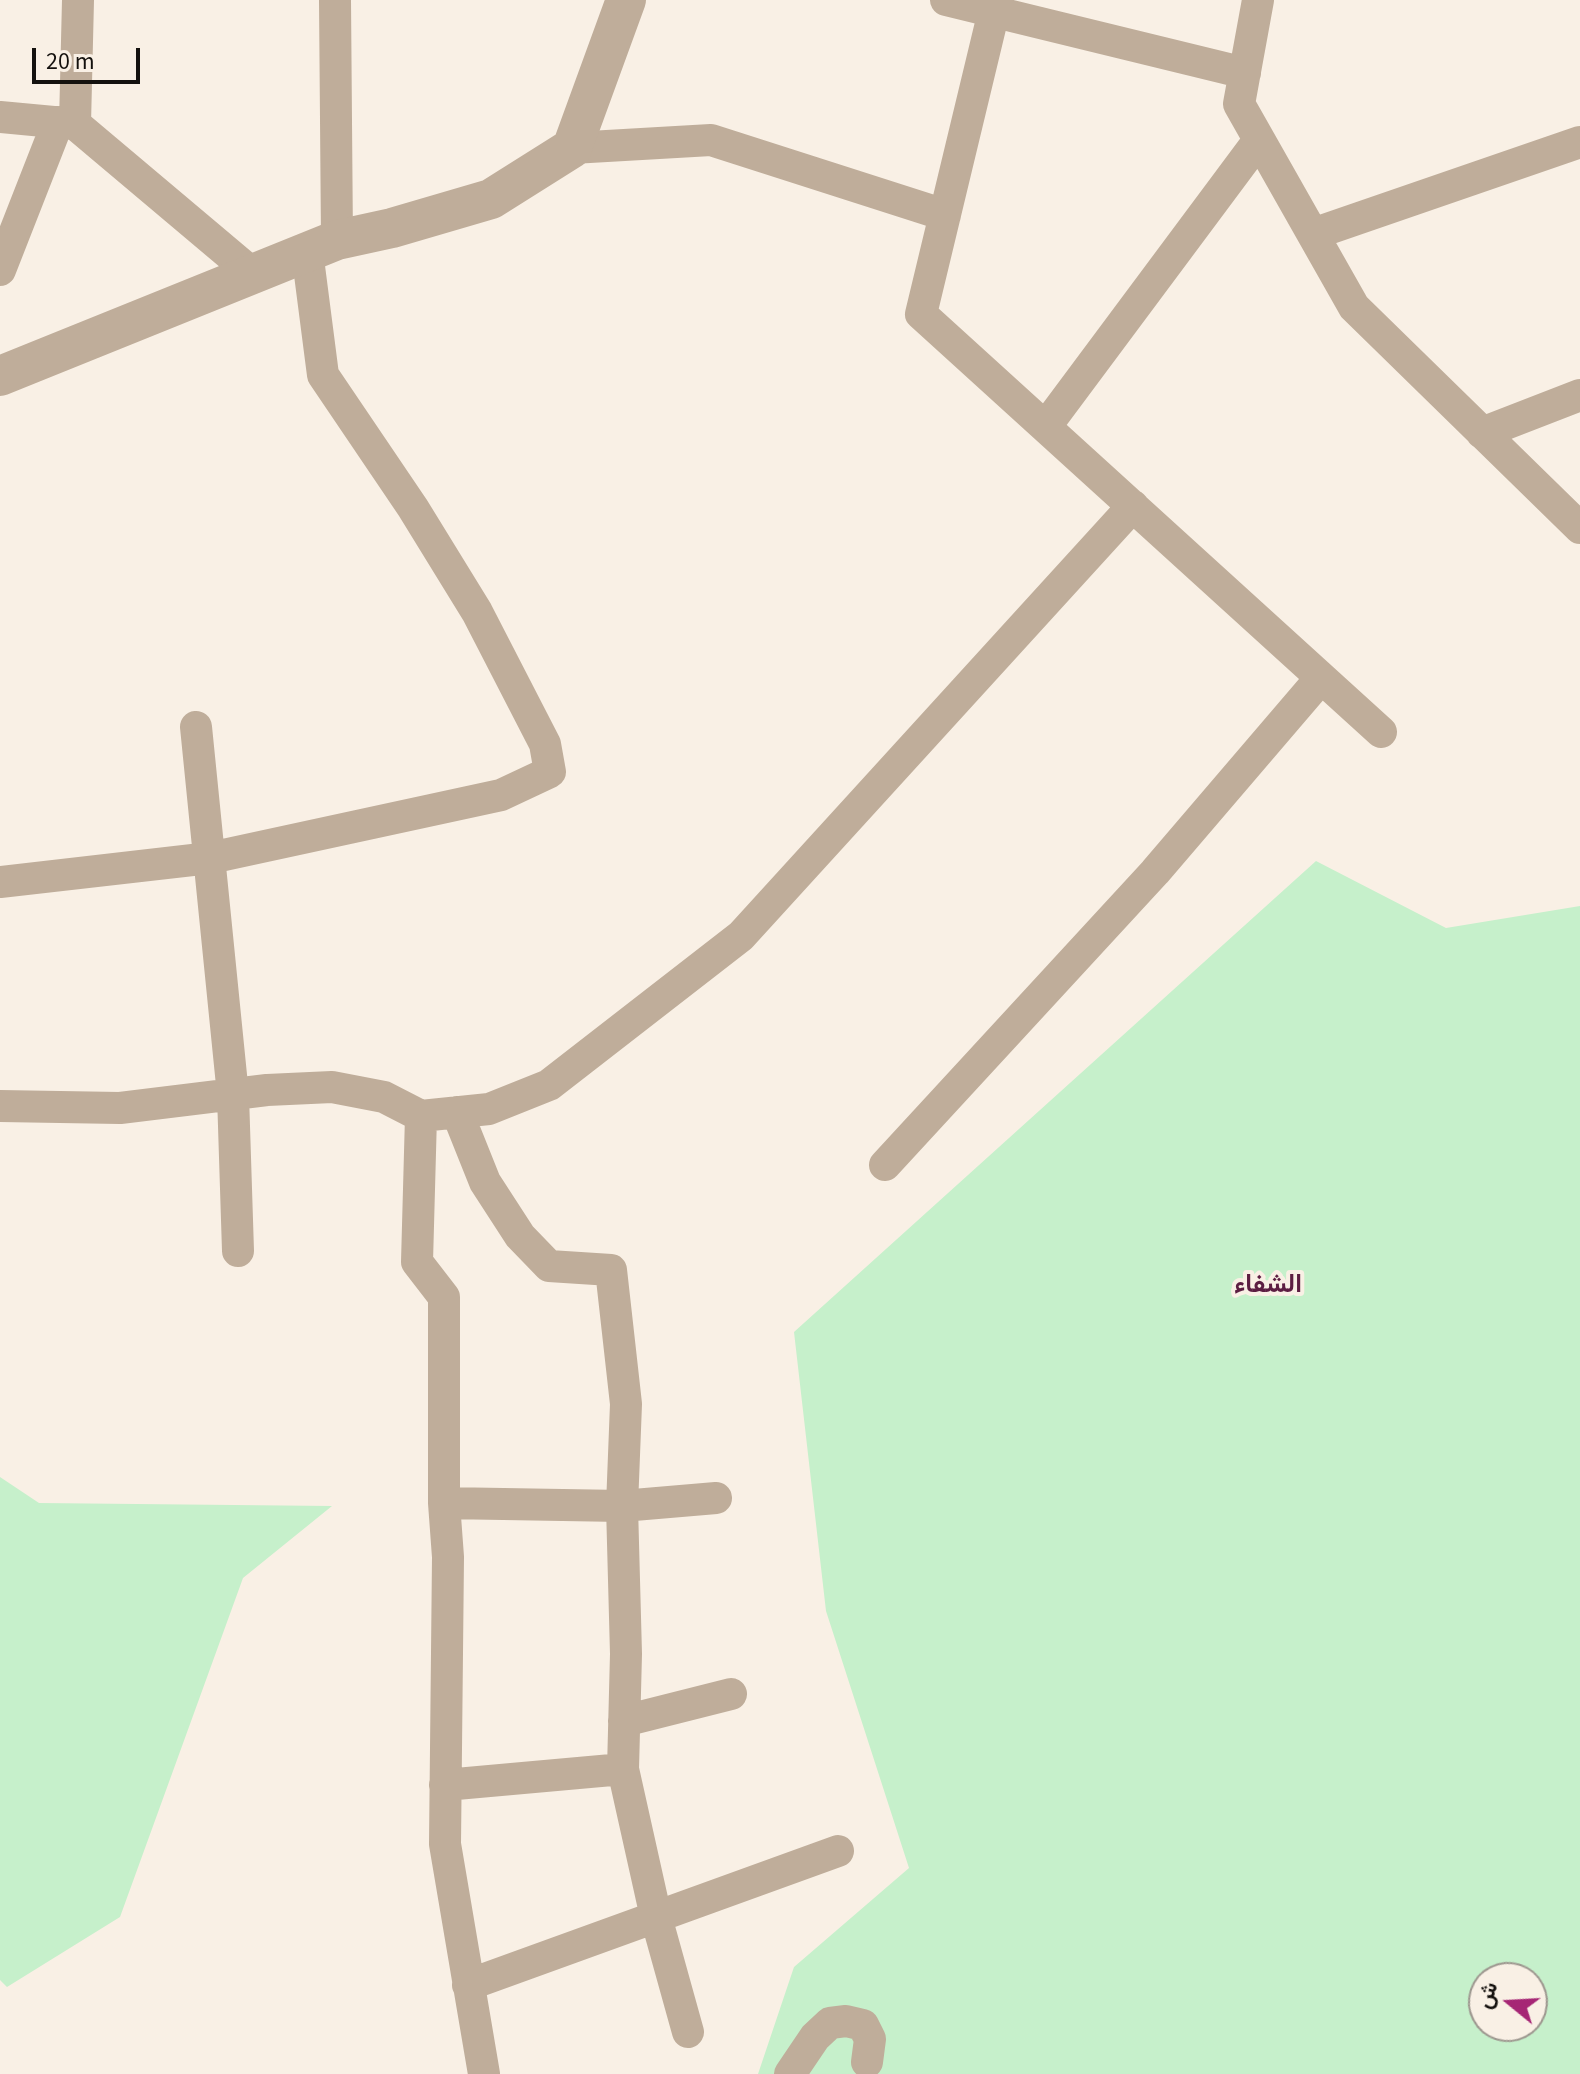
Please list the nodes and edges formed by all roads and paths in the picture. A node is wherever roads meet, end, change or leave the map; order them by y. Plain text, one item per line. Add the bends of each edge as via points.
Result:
1 (78, 0) edge
2 (335, 0) edge
3 (626, 0) edge
4 (946, 0) edge
5 (1258, 0) edge
6 (994, 11) junction
7 (1245, 73) junction
8 (0, 117) edge
9 (67, 123) junction
10 (1259, 140) junction
11 (1580, 142) edge
12 (572, 148) junction
13 (945, 215) junction
14 (1313, 234) junction
15 (322, 245) junction
16 (0, 270) edge
17 (253, 274) junction
18 (0, 376) edge
19 (1580, 395) edge
20 (1046, 426) junction
21 (1482, 433) junction
22 (1133, 506) junction
23 (1580, 528) edge
24 (1321, 678) junction
25 (196, 727) dead end
26 (1381, 732) dead end
27 (210, 858) junction
28 (0, 882) edge
29 (233, 1095) junction
30 (0, 1106) edge
31 (457, 1112) junction
32 (421, 1116) junction
33 (885, 1165) dead end
34 (238, 1251) dead end
35 (716, 1498) dead end
36 (444, 1503) junction
37 (622, 1506) junction
38 (731, 1694) dead end
39 (624, 1721) junction
40 (623, 1769) junction
41 (445, 1785) junction
42 (838, 1851) dead end
43 (656, 1917) junction
44 (468, 1985) junction
45 (688, 2032) dead end
46 (867, 2062) dead end
47 (484, 2074) edge
48 (790, 2074) edge

1 - 9 street
2 - 15 street
3 - 12 street
4 - 6 street
5 - 7 street
6 - 7 street
6 - 13 street
7 - 10 street via 1239,104
8 - 9 street
9 - 16 street
9 - 17 street
10 - 14 street
10 - 20 street
11 - 14 street
12 - 13 street via 711,140
12 - 15 street via 491,199
13 - 20 street via 921,314
14 - 21 street via 1354,307
15 - 17 street
15 - 27 street via 323,375 477,612 545,744 550,772 501,795
17 - 18 street
19 - 21 street
20 - 22 street
21 - 23 street
22 - 24 street
22 - 31 street via 741,936 549,1085 489,1109
24 - 26 street
24 - 33 street via 1155,872
25 - 27 street
27 - 28 street
27 - 29 street
29 - 30 street via 120,1108
29 - 32 street via 332,1087 384,1097
29 - 34 street
31 - 32 street
31 - 37 street via 485,1182 520,1236 549,1266 611,1270 626,1404
32 - 36 street via 417,1262 444,1297
35 - 37 street
36 - 37 street
36 - 41 street
37 - 39 street
38 - 39 street
39 - 40 street
40 - 41 street
40 - 43 street
41 - 44 street via 445,1844
42 - 43 street
43 - 44 street
43 - 45 street
44 - 47 street
46 - 48 street via 870,2039 863,2025 830,2023

